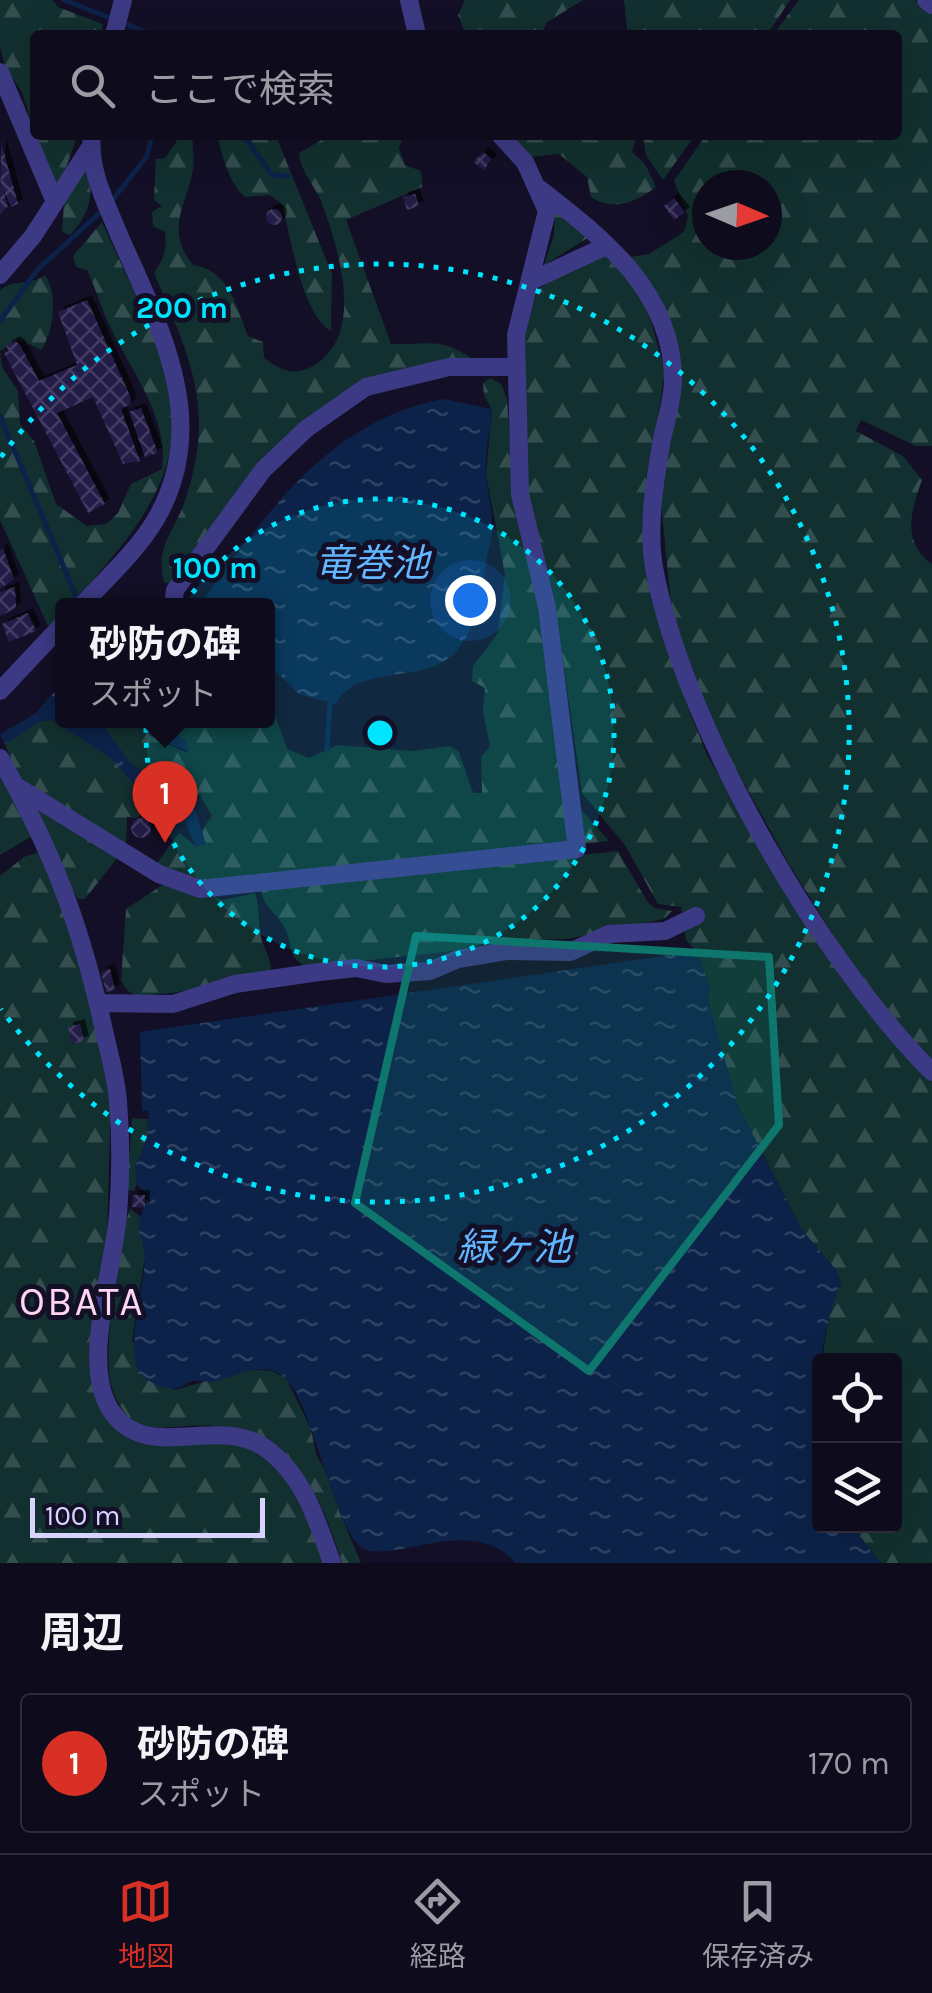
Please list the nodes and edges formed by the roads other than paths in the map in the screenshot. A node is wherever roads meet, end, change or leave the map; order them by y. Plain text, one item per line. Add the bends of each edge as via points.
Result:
1 (409, 0) edge
2 (926, 0) edge
3 (122, 4) edge
4 (932, 5) edge
5 (115, 30) edge
6 (416, 30) edge
7 (0, 72) edge
8 (505, 140) edge
9 (91, 141) edge
10 (540, 188) junction
11 (55, 202) junction
12 (606, 246) junction
13 (0, 276) edge
14 (533, 280) junction
15 (516, 366) junction
16 (88, 598) edge
17 (174, 598) edge
18 (55, 632) edge
19 (0, 691) edge
20 (0, 758) edge
21 (16, 786) junction
22 (696, 916) dead end
23 (98, 1003) junction
24 (932, 1072) edge
25 (332, 1563) edge

1 - 6 street
2 - 4 street
3 - 5 street
7 - 11 street
8 - 10 street
9 - 11 street
9 - 16 street via 100,189 172,356 183,428 178,464 155,520
10 - 12 street
10 - 14 street via 547,211
11 - 13 street
12 - 14 street
12 - 24 street via 628,263 656,304 673,379 653,492 654,564 695,694 730,777 808,910 896,1036
14 - 15 street via 516,335
15 - 17 street via 448,367 366,387 263,470
15 - 21 street via 520,494 547,607 577,849 200,889 158,874
18 - 19 street
20 - 21 street
21 - 23 street via 70,898
22 - 23 street via 664,931 609,934 570,952 506,951 430,971 319,972 235,984 173,1004
23 - 25 street via 118,1096 121,1159 101,1325 102,1390 110,1410 151,1440 226,1436 262,1446 298,1482

